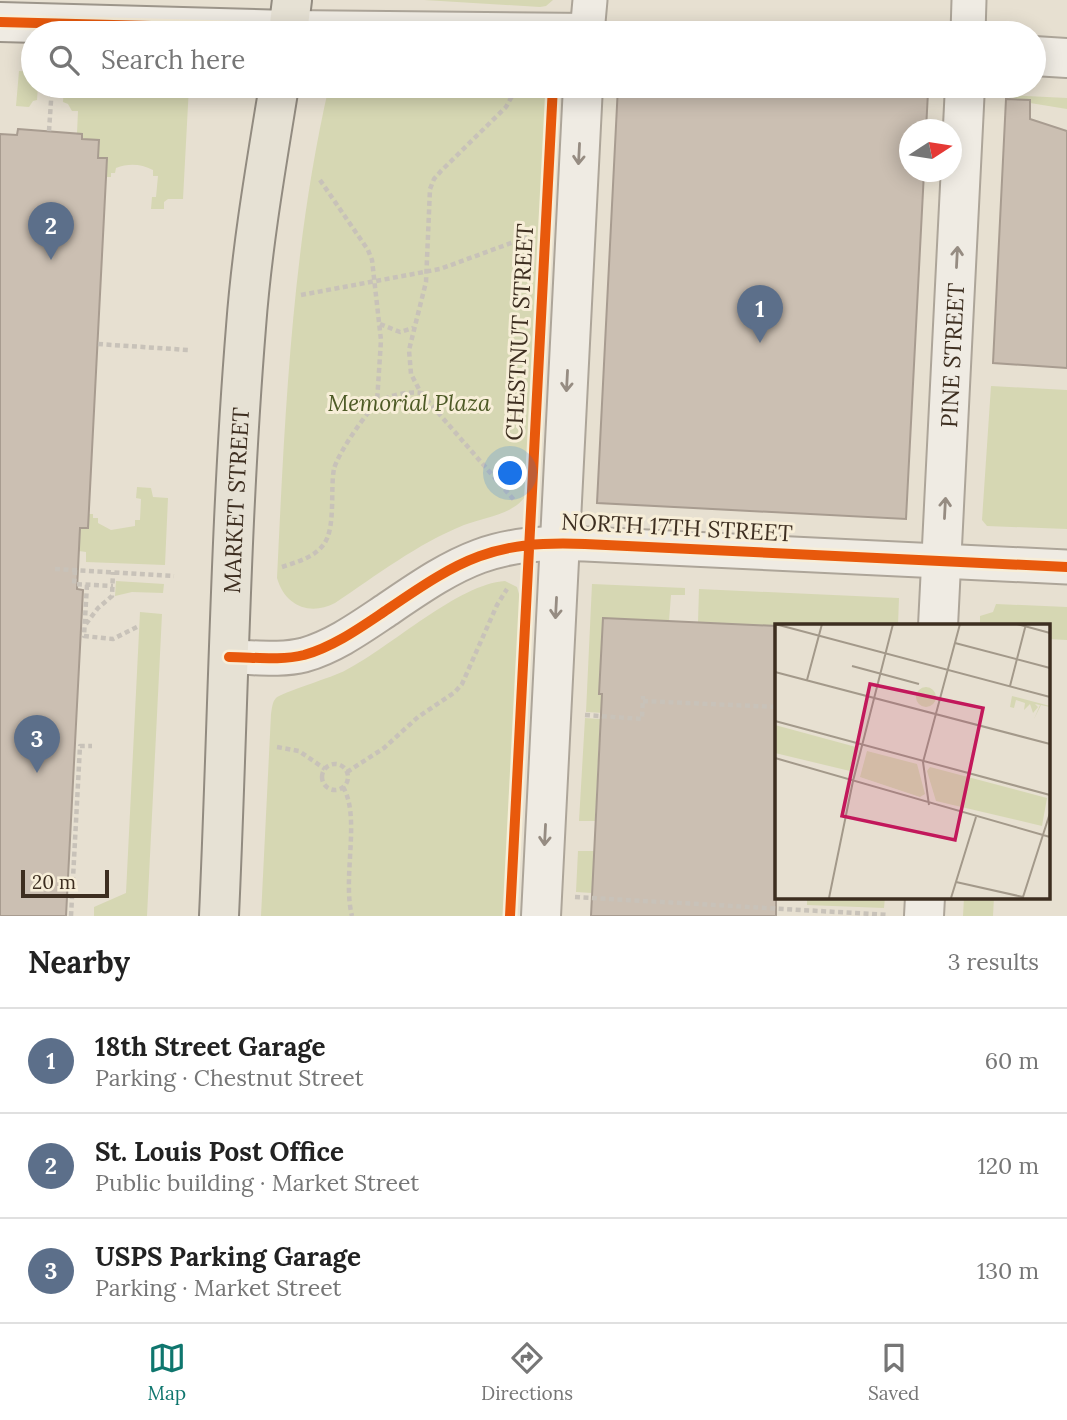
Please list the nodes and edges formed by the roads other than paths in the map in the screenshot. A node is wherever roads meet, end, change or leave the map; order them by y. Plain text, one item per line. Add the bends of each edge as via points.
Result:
1 (590, 0) edge
2 (969, 0) edge
3 (589, 21) edge
4 (968, 21) edge
5 (0, 22) edge
6 (21, 22) edge
7 (1046, 57) edge
8 (1067, 58) edge
9 (277, 98) edge
10 (582, 98) edge
11 (964, 98) edge
12 (558, 543) junction
13 (942, 560) junction
14 (1067, 567) edge
15 (939, 624) edge
16 (229, 657) junction
17 (924, 898) edge
18 (556, 906) edge
19 (906, 915) edge
20 (219, 916) edge

1 - 3 street
2 - 4 street
5 - 6 street
7 - 8 street
9 - 16 main road, MARKET STREET via 246,326
10 -> 12 street
13 -> 11 street, PINE STREET
12 - 13 street, NORTH 17TH STREET
12 - 16 street, NORTH 17TH STREET via 507,547 459,563 340,639 311,652 288,658
12 -> 18 street
13 - 14 street, NORTH 17TH STREET
13 - 15 street, PINE STREET
16 - 20 main road, MARKET STREET
17 - 19 street

